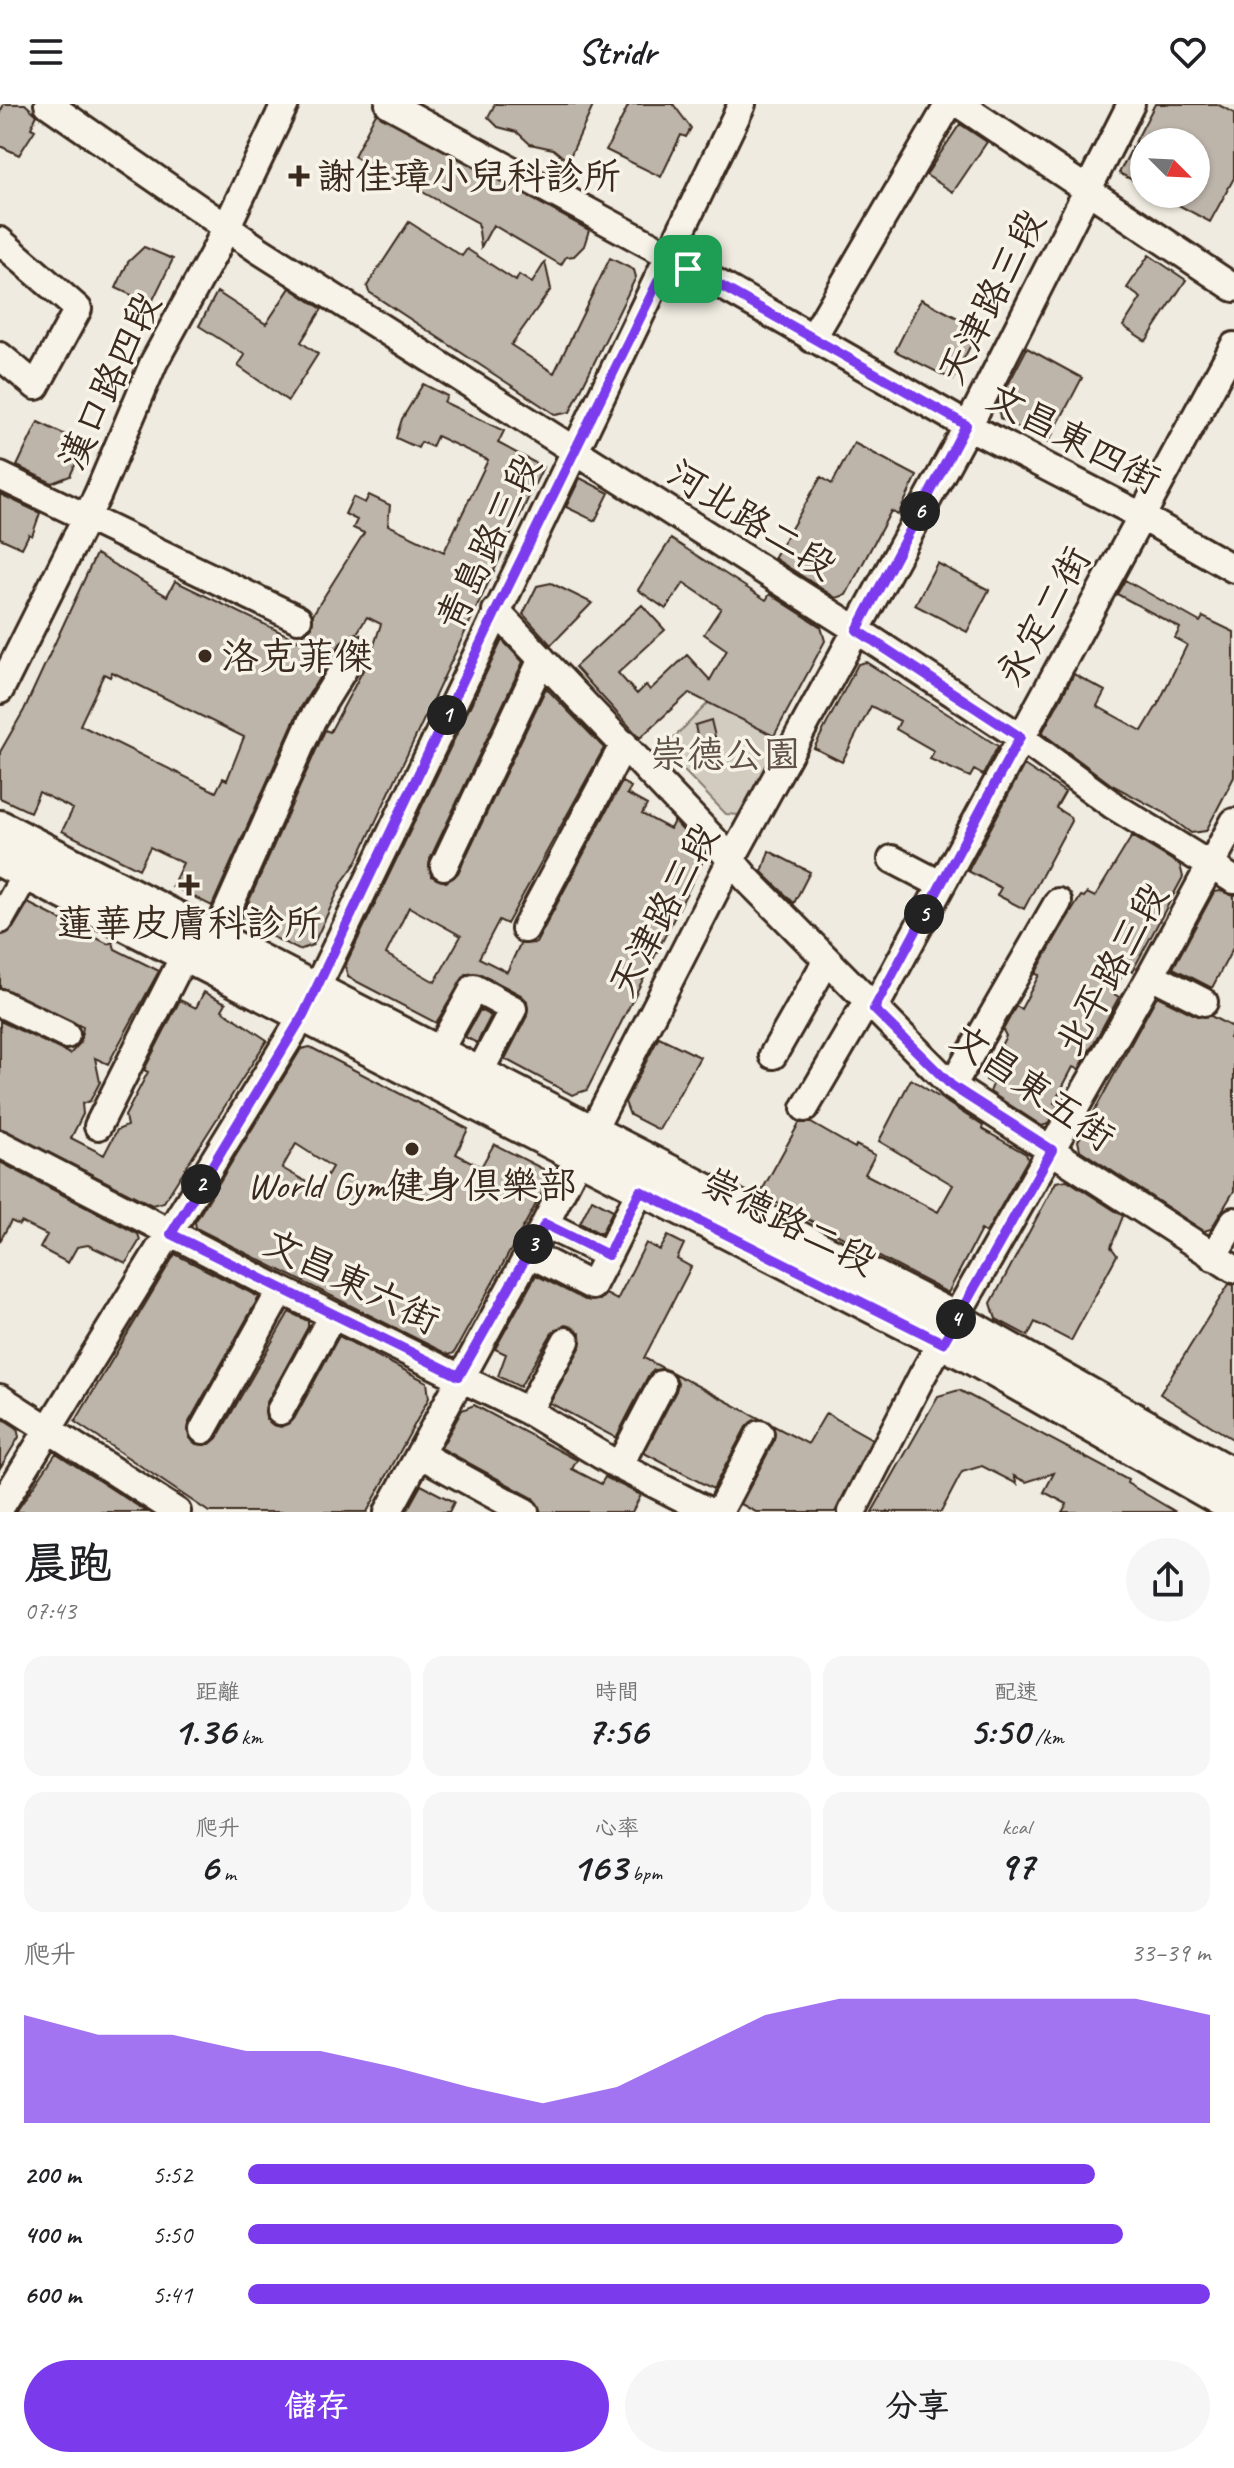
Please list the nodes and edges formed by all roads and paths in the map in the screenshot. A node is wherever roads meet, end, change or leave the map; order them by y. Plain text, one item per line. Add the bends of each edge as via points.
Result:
1 (285, 104) edge
2 (389, 104) edge
3 (742, 104) edge
4 (949, 104) edge
5 (959, 104) edge
6 (1131, 104) edge
7 (51, 105) edge
8 (426, 114) edge
9 (1089, 189) junction
10 (226, 227) junction
11 (0, 241) edge
12 (670, 257) junction
13 (1234, 288) edge
14 (812, 339) junction
15 (1234, 346) edge
16 (0, 356) edge
17 (966, 425) junction
18 (574, 452) junction
19 (0, 476) edge
20 (1141, 516) junction
21 (86, 519) junction
22 (1234, 569) edge
23 (496, 611) junction
24 (298, 619) dead end
25 (857, 630) junction
26 (356, 649) dead end
27 (542, 659) junction
28 (0, 690) edge
29 (1020, 737) junction
30 (624, 744) junction
31 (1234, 822) edge
32 (0, 827) edge
33 (892, 859) dead end
34 (731, 860) junction
35 (444, 866) dead end
36 (13, 867) edge
37 (1223, 874) edge
38 (940, 884) junction
39 (1058, 902) dead end
40 (0, 920) edge
41 (525, 929) dead end
42 (215, 938) junction
43 (185, 954) junction
44 (827, 960) junction
45 (1151, 975) junction
46 (310, 1002) junction
47 (1204, 1002) dead end
48 (0, 1003) edge
49 (871, 1005) junction
50 (66, 1035) dead end
51 (438, 1053) junction
52 (773, 1055) dead end
53 (478, 1075) junction
54 (952, 1086) junction
55 (805, 1108) dead end
56 (98, 1126) dead end
57 (0, 1144) edge
58 (584, 1146) junction
59 (1052, 1150) junction
60 (640, 1191) junction
61 (1234, 1221) edge
62 (545, 1224) junction
63 (171, 1234) junction
64 (528, 1253) junction
65 (608, 1255) junction
66 (1224, 1263) edge
67 (281, 1290) junction
68 (332, 1316) junction
69 (950, 1331) junction
70 (566, 1341) dead end
71 (459, 1376) junction
72 (662, 1384) dead end
73 (0, 1398) edge
74 (280, 1411) dead end
75 (528, 1411) junction
76 (48, 1428) junction
77 (203, 1430) dead end
78 (760, 1434) dead end
79 (421, 1455) junction
80 (619, 1466) junction
81 (1234, 1476) edge
82 (1234, 1507) edge
83 (0, 1508) edge
84 (177, 1512) edge
85 (388, 1512) edge
86 (525, 1512) edge
87 (710, 1512) edge
88 (719, 1512) edge
89 (852, 1512) edge

1 - 10 street, 漢口路四段
2 - 8 street, 文昌東四街
3 - 12 street, 青島路三段
4 - 14 street
5 - 9 street
6 - 9 street, 天津路三段
7 - 10 street, 河北路二段
8 - 12 street, 文昌東四街
9 - 13 street
9 - 17 street, 天津路三段
10 - 18 street, 河北路二段
10 - 21 street, 漢口路四段 via 164,367
11 - 16 street via 78,309 36,386
12 - 14 street, 文昌東四街
12 - 18 street, 青島路三段
14 - 17 street, 文昌東四街
15 - 20 street, 永定二街
17 - 20 street, 文昌東四街
17 - 25 street, 天津路三段
18 - 23 street, 青島路三段
18 - 25 street, 河北路二段
19 - 21 street
20 - 22 street, 文昌東四街
20 - 29 street, 永定二街
21 - 24 street
21 - 28 street, 漢口路四段
23 - 27 street, 文昌東五街
23 - 46 street, 青島路三段
25 - 29 street, 河北路二段
25 - 34 street, 天津路三段
26 - 42 street via 312,720
27 - 30 street, 文昌東五街
27 - 35 street
29 - 37 street, 河北路二段 via 1114,806
29 - 38 street, 永定二街
30 - 34 street, 文昌東五街
30 - 41 street
31 - 37 street, 北平路三段
32 - 42 main road
33 - 38 street
34 - 44 street, 文昌東五街
34 - 58 street, 天津路三段
36 - 40 street
36 - 43 main road
37 - 45 street, 北平路三段
38 - 49 street, 永定二街
39 - 54 street
42 - 46 main road
43 - 46 main road
43 - 56 street
44 - 49 street, 文昌東五街
44 - 52 street
45 - 47 street
45 - 59 street, 北平路三段
46 - 51 main road, 崇德路二段
46 - 58 main road, 崇德路二段
46 - 63 street, 青島路三段
48 - 50 street
49 - 54 street, 文昌東五街
49 - 55 street, 永定二街
51 - 53 main road, 崇德路二段
51 - 53 street via 474,988 513,1009
53 - 58 main road, 崇德路二段
54 - 59 street, 文昌東五街
57 - 63 street, 文昌東六街
58 - 60 main road, 崇德路二段
58 - 62 street, 天津路三段
58 - 69 main road, 崇德路二段
59 - 66 street, 文昌東五街
59 - 69 street, 北平路三段
60 - 65 street
60 - 69 main road, 崇德路二段
61 - 66 street
62 - 64 street, 天津路三段
62 - 65 street
63 - 67 street, 文昌東六街
63 - 76 street, 青島路三段
64 - 65 street via 592,1286
64 - 71 street, 天津路三段
67 - 68 street, 文昌東六街
67 - 77 street
68 - 71 street, 文昌東六街
68 - 74 street
69 - 81 main road, 崇德路二段
69 - 82 main road, 崇德路二段
69 - 89 street, 北平路三段
70 - 75 street
71 - 75 street, 文昌東六街
71 - 79 street, 天津路三段
72 - 80 street
73 - 76 street
75 - 80 street, 文昌東六街
76 - 83 street, 青島路三段
76 - 84 street
78 - 88 street
79 - 85 street, 天津路三段
79 - 86 street
80 - 87 street, 文昌東六街

